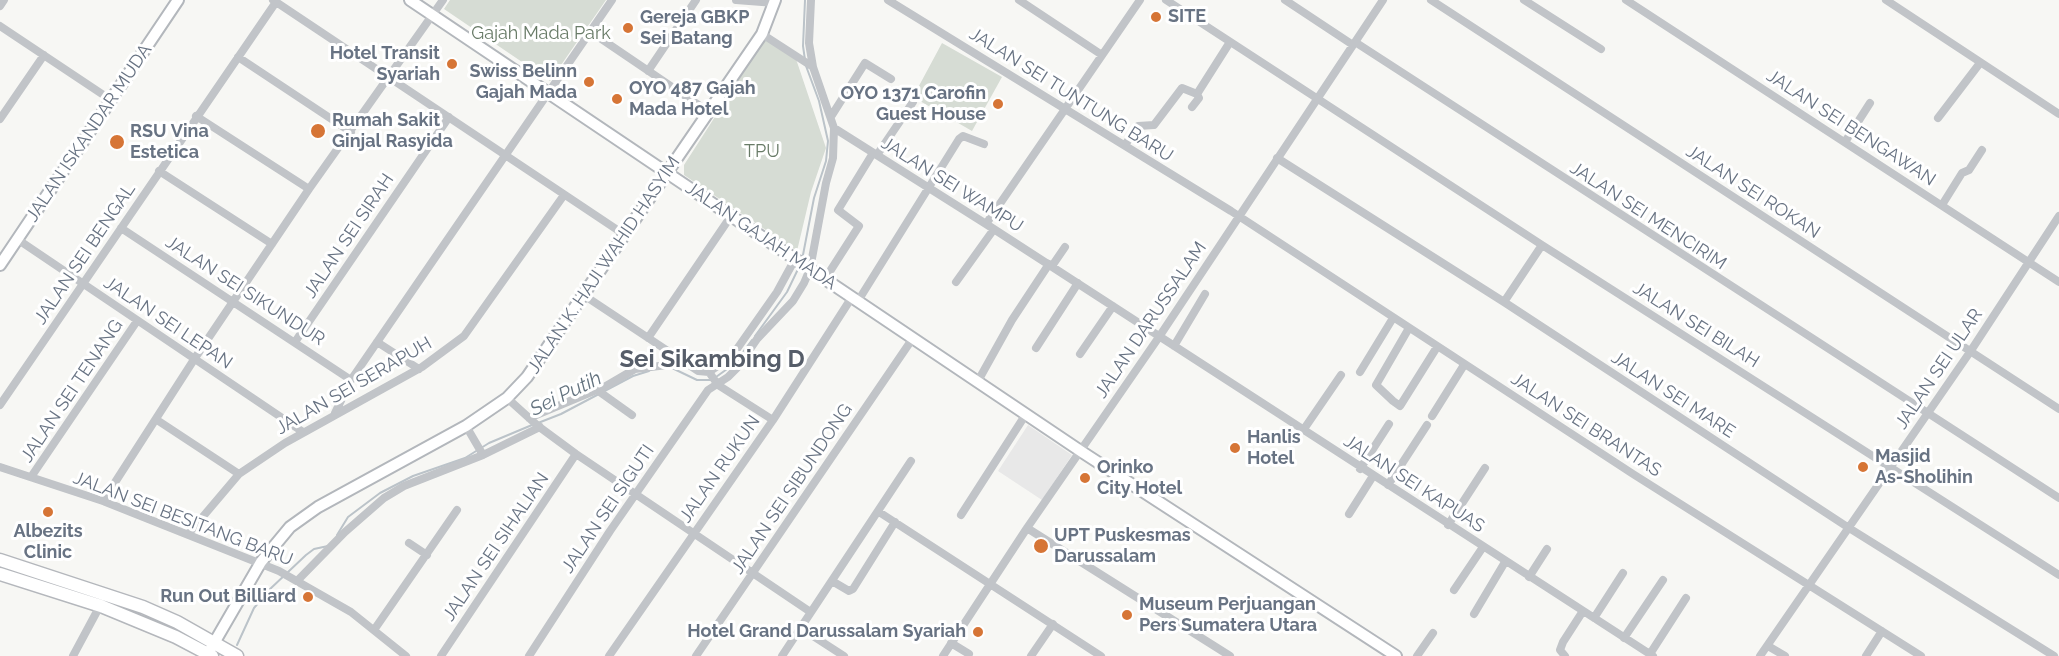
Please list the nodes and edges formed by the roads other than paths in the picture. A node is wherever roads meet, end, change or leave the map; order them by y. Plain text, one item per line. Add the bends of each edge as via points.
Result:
1 (4, 0) edge
2 (178, 0) edge
3 (410, 0) edge
4 (443, 0) edge
5 (612, 0) edge
6 (696, 0) edge
7 (736, 0) edge
8 (811, 0) edge
9 (888, 0) edge
10 (1019, 0) edge
11 (1140, 0) edge
12 (1166, 0) edge
13 (1285, 0) edge
14 (1383, 0) edge
15 (1431, 0) edge
16 (1524, 0) edge
17 (1626, 0) edge
18 (1886, 0) edge
19 (275, 1) edge
20 (775, 1) edge
21 (0, 6) edge
22 (432, 15) junction
23 (0, 26) edge
24 (591, 32) junction
25 (762, 34) junction
26 (1230, 42) junction
27 (1354, 44) junction
28 (1601, 49) dead end
29 (44, 55) junction
30 (1102, 55) junction
31 (238, 57) junction
32 (1980, 63) junction
33 (812, 66) junction
34 (648, 71) junction
35 (389, 77) junction
36 (891, 79) dead end
37 (549, 94) junction
38 (1197, 94) junction
39 (1317, 99) junction
40 (111, 100) junction
41 (913, 102) dead end
42 (1870, 103) dead end
43 (1192, 107) dead end
44 (1065, 108) junction
45 (709, 112) junction
46 (2059, 114) edge
47 (832, 115) junction
48 (196, 116) junction
49 (449, 117) junction
50 (1938, 118) dead end
51 (0, 119) edge
52 (834, 128) junction
53 (351, 132) junction
54 (1845, 142) junction
55 (984, 144) dead end
56 (1125, 145) junction
57 (1982, 150) dead end
58 (875, 154) junction
59 (507, 156) junction
60 (1277, 158) junction
61 (159, 171) junction
62 (667, 173) junction
63 (309, 189) junction
64 (929, 189) junction
65 (564, 195) junction
66 (1942, 205) junction
67 (731, 216) junction
68 (1238, 216) junction
69 (2059, 216) edge
70 (990, 226) junction
71 (122, 228) junction
72 (625, 236) junction
73 (17, 239) junction
74 (272, 244) junction
75 (1542, 245) junction
76 (1065, 247) dead end
77 (796, 260) junction
78 (2028, 262) junction
79 (0, 265) edge
80 (1050, 265) junction
81 (809, 268) junction
82 (825, 279) junction
83 (956, 282) dead end
84 (2059, 282) edge
85 (1078, 283) junction
86 (83, 284) junction
87 (1205, 294) dead end
88 (585, 296) junction
89 (855, 299) junction
90 (233, 301) junction
91 (1504, 302) junction
92 (1113, 306) junction
93 (1393, 318) junction
94 (138, 321) junction
95 (1409, 328) junction
96 (1160, 337) junction
97 (648, 338) junction
98 (913, 338) junction
99 (295, 342) junction
100 (377, 342) junction
101 (1174, 346) junction
102 (1437, 347) junction
103 (1036, 348) dead end
104 (1970, 352) junction
105 (1080, 354) dead end
106 (195, 358) junction
107 (681, 360) junction
108 (1464, 365) junction
109 (419, 369) junction
110 (1360, 372) dead end
111 (1341, 375) dead end
112 (713, 379) junction
113 (351, 381) junction
114 (978, 381) junction
115 (599, 392) junction
116 (507, 398) junction
117 (0, 405) edge
118 (2059, 409) edge
119 (1928, 411) junction
120 (334, 414) junction
121 (1026, 414) junction
122 (632, 415) dead end
123 (1432, 416) dead end
124 (157, 420) junction
125 (773, 420) junction
126 (535, 423) junction
127 (1389, 424) dead end
128 (1427, 425) dead end
129 (466, 426) junction
130 (1304, 429) junction
131 (303, 432) junction
132 (481, 450) junction
133 (1082, 452) junction
134 (576, 454) junction
135 (910, 461) dead end
136 (0, 467) edge
137 (1889, 467) junction
138 (1485, 468) dead end
139 (1360, 469) junction
140 (239, 474) junction
141 (1373, 476) junction
142 (32, 477) junction
143 (1388, 485) junction
144 (636, 493) junction
145 (2059, 498) edge
146 (103, 501) junction
147 (458, 510) dead end
148 (879, 512) junction
149 (1349, 514) dead end
150 (962, 515) dead end
151 (895, 522) junction
152 (1448, 525) junction
153 (1027, 528) junction
154 (1849, 528) junction
155 (189, 533) junction
156 (694, 533) junction
157 (409, 543) dead end
158 (1483, 546) junction
159 (1547, 549) dead end
160 (427, 555) junction
161 (0, 560) edge
162 (261, 562) junction
163 (1505, 562) junction
164 (753, 572) junction
165 (1623, 573) dead end
166 (0, 574) edge
167 (2059, 575) edge
168 (1529, 577) junction
169 (298, 580) junction
170 (1663, 580) dead end
171 (832, 581) junction
172 (991, 583) junction
173 (1809, 587) junction
174 (1454, 590) dead end
175 (105, 593) junction
176 (1686, 598) dead end
177 (101, 606) junction
178 (809, 610) junction
179 (1583, 611) junction
180 (1474, 614) dead end
181 (1594, 618) junction
182 (1053, 624) junction
183 (799, 627) junction
184 (374, 630) junction
185 (1882, 631) junction
186 (1432, 633) dead end
187 (1624, 638) junction
188 (951, 643) junction
189 (1768, 646) junction
190 (211, 650) edge
191 (1638, 652) edge
192 (1908, 652) edge
193 (969, 654) dead end
194 (235, 655) edge
195 (1652, 655) edge
196 (73, 656) edge
197 (406, 656) edge
198 (441, 656) edge
199 (529, 656) edge
200 (609, 656) edge
201 (696, 656) edge
202 (782, 656) edge
203 (844, 656) edge
204 (943, 656) edge
205 (1031, 656) edge
206 (1101, 656) edge
207 (1230, 656) edge
208 (1396, 656) edge
209 (1417, 656) edge
210 (1565, 656) edge
211 (1760, 656) edge
212 (1785, 656) edge
213 (1866, 656) edge
214 (1921, 656) edge
215 (2054, 656) edge

1 - 21 street
2 - 40 street, JALAN ISKANDAR MUDA
3 - 22 street, JALAN GAJAH MADA
4 - 22 street
5 - 24 street
6 - 34 street
7 - 20 street
8 - 33 street
9 - 44 street, JALAN SEI TUNTUNG BARU
10 - 30 street
11 - 30 street
12 - 26 street, JALAN SEI BILAH
13 - 27 street, JALAN SEI MENCIRIM
14 - 27 street, JALAN DARUSSALAM
15 - 104 street, JALAN SEI ROKAN
16 - 28 street
17 - 54 street, JALAN SEI BENGAWAN
18 - 32 street
19 - 31 street, JALAN SEI BENGAL
19 - 35 street
20 - 25 street, JALAN K. HAJI WAHID HASYIM
22 - 35 street
22 - 37 street, JALAN GAJAH MADA
23 - 29 street
24 - 34 street
24 - 37 street
25 - 33 street
25 - 45 street, JALAN K. HAJI WAHID HASYIM
26 - 38 street
26 - 39 street, JALAN SEI BILAH
27 - 39 street, JALAN DARUSSALAM
27 - 119 street, JALAN SEI MENCIRIM
29 - 40 street
29 - 51 street
30 - 44 street
31 - 48 street, JALAN SEI BENGAL
31 - 53 street
32 - 46 street
32 - 50 street
33 - 47 street
34 - 45 street
35 - 49 street
35 - 53 street
36 - 47 street via 865,63
37 - 59 street
37 - 62 street, JALAN GAJAH MADA
38 - 43 street via 1199,98
38 - 56 street via 1182,88 1154,125 1138,126
39 - 60 street, JALAN DARUSSALAM
39 - 75 street, JALAN SEI BILAH
40 - 73 street, JALAN ISKANDAR MUDA
41 - 58 street
42 - 54 street
44 - 56 street, JALAN SEI TUNTUNG BARU
44 - 70 street
45 - 62 street, JALAN K. HAJI WAHID HASYIM
47 - 52 street
48 - 61 street, JALAN SEI BENGAL
48 - 63 street
49 - 59 street
49 - 99 street, JALAN SEI SIRAH
52 - 58 street, JALAN SEI WAMPU
52 - 81 street via 833,158
53 - 63 street
54 - 66 street, JALAN SEI BENGAWAN
55 - 64 street, JALAN RUKUN via 961,137
56 - 68 street, JALAN SEI TUNTUNG BARU
57 - 66 street
58 - 64 street, JALAN SEI WAMPU
58 - 82 street via 838,210 859,227
59 - 65 street
59 - 100 street
60 - 68 street, JALAN DARUSSALAM
60 - 91 street, JALAN SEI MARE
61 - 71 street, JALAN SEI BENGAL
61 - 74 street
62 - 67 street, JALAN GAJAH MADA
62 - 72 street, JALAN K. HAJI WAHID HASYIM
63 - 74 street
64 - 70 street, JALAN SEI WAMPU
64 - 89 street, JALAN RUKUN
65 - 72 street
65 - 109 street, JALAN SEI SERAPUH via 464,336
66 - 78 street, JALAN SEI BENGAWAN
67 - 77 street, JALAN GAJAH MADA
67 - 97 street
68 - 93 street, JALAN SEI BRANTAS
68 - 96 street, JALAN DARUSSALAM
69 - 78 street, JALAN SEI ULAR
70 - 80 street, JALAN SEI WAMPU
70 - 83 street
71 - 86 street, JALAN SEI BENGAL
71 - 90 street, JALAN SEI SIKUNDUR
72 - 88 street, JALAN K. HAJI WAHID HASYIM
73 - 79 street, JALAN ISKANDAR MUDA
73 - 86 street, JALAN SEI LEPAN
74 - 90 street
75 - 91 street
75 - 137 street, JALAN SEI BILAH
76 - 80 street
77 - 81 street, JALAN GAJAH MADA
77 - 112 street
78 - 84 street, JALAN SEI BENGAWAN
78 - 104 street, JALAN SEI ULAR
80 - 85 street, JALAN SEI WAMPU
80 - 114 street via 1012,320
81 - 82 street, JALAN GAJAH MADA
81 - 112 street via 793,301 757,339 737,368
82 - 89 street, JALAN GAJAH MADA
85 - 92 street, JALAN SEI WAMPU
85 - 103 street
86 - 94 street, JALAN SEI LEPAN
86 - 117 street, JALAN SEI BENGAL
87 - 101 street
88 - 97 street
88 - 116 street, JALAN K. HAJI WAHID HASYIM via 546,354
89 - 98 street, JALAN GAJAH MADA
89 - 125 street, JALAN RUKUN
90 - 99 street, JALAN SEI SIKUNDUR
90 - 106 street
91 - 154 street, JALAN SEI MARE
92 - 96 street, JALAN SEI WAMPU
92 - 105 street
93 - 95 street, JALAN SEI BRANTAS
93 - 110 street
94 - 106 street, JALAN SEI LEPAN
94 - 142 street, JALAN SEI TENANG
95 - 102 street, JALAN SEI BRANTAS
95 - 102 street via 1376,385 1393,401 1401,406
96 - 101 street, JALAN SEI KAPUAS
96 - 133 street, JALAN DARUSSALAM
97 - 107 street
98 - 114 street, JALAN GAJAH MADA
98 - 164 street, JALAN SEI SIBUNDONG
99 - 113 street, JALAN SEI SIKUNDUR
100 - 109 street
100 - 113 street
101 - 130 street, JALAN SEI KAPUAS
102 - 108 street, JALAN SEI BRANTAS
104 - 118 street, JALAN SEI ROKAN
104 - 119 street, JALAN SEI ULAR
106 - 124 street
106 - 131 street, JALAN SEI LEPAN
107 - 112 street
107 - 115 street via 635,369
108 - 123 street
108 - 173 street, JALAN SEI BRANTAS
109 - 120 street, JALAN SEI SERAPUH
111 - 130 street
112 - 125 street
112 - 144 street, JALAN SEI SIGUTI
113 - 120 street
114 - 121 street, JALAN GAJAH MADA
115 - 122 street
115 - 126 street
116 - 126 street
116 - 129 street, JALAN K. HAJI WAHID HASYIM
119 - 137 street, JALAN SEI ULAR
119 - 145 street, JALAN SEI MENCIRIM
120 - 131 street, JALAN SEI SERAPUH
121 - 133 street, JALAN GAJAH MADA
121 - 150 street
124 - 140 street
124 - 146 street
125 - 156 street, JALAN RUKUN
126 - 132 street
126 - 134 street
127 - 139 street
128 - 143 street
129 - 132 street
129 - 162 street, JALAN K. HAJI WAHID HASYIM via 301,518 280,536
130 - 139 street, JALAN SEI KAPUAS
131 - 140 street, JALAN SEI SERAPUH
132 - 169 street via 384,498
133 - 153 street, JALAN DARUSSALAM
133 - 208 street, JALAN GAJAH MADA
134 - 144 street
134 - 198 street, JALAN SEI SIHALIAN
135 - 148 street
136 - 142 street, JALAN SEI BESITANG BARU
137 - 154 street, JALAN SEI ULAR
137 - 167 street, JALAN SEI BILAH
138 - 152 street
139 - 141 street, JALAN SEI KAPUAS
140 - 155 street, JALAN SEI SERAPUH
141 - 143 street, JALAN SEI KAPUAS
141 - 149 street
142 - 146 street, JALAN SEI BESITANG BARU
143 - 152 street, JALAN SEI KAPUAS
144 - 156 street
144 - 199 street, JALAN SEI SIGUTI
146 - 155 street, JALAN SEI BESITANG BARU
147 - 160 street
148 - 151 street
148 - 171 street
151 - 171 street via 853,589 849,591
151 - 172 street
152 - 158 street, JALAN SEI KAPUAS
153 - 172 street, JALAN DARUSSALAM
153 - 207 street
154 - 173 street, JALAN SEI ULAR
154 - 215 street, JALAN SEI MARE
155 - 162 street, JALAN SEI BESITANG BARU
156 - 164 street
156 - 200 street, JALAN RUKUN
157 - 160 street
158 - 163 street, JALAN SEI KAPUAS
158 - 174 street
159 - 168 street
160 - 184 street
161 - 175 main road
162 - 169 street, JALAN SEI BESITANG BARU
162 - 190 street, JALAN K. HAJI WAHID HASYIM
163 - 168 street, JALAN SEI KAPUAS
163 - 180 street
164 - 178 street
164 - 201 street, JALAN SEI SIBUNDONG
165 - 181 street
166 - 177 main road
168 - 179 street, JALAN SEI KAPUAS
169 - 184 street, JALAN SEI BESITANG BARU
170 - 187 street
171 - 178 street
172 - 182 street
172 - 188 street, JALAN DARUSSALAM
173 - 185 street, JALAN SEI BRANTAS
173 - 189 street, JALAN SEI ULAR
175 - 177 street
175 - 190 main road via 177,622
176 - 195 street
177 - 190 main road
177 - 196 street
178 - 183 street
179 - 181 street, JALAN SEI KAPUAS
179 - 210 street via 1563,642 1560,650
181 - 187 street, JALAN SEI KAPUAS
182 - 205 street
182 - 206 street
183 - 202 street
183 - 203 street
184 - 197 street, JALAN SEI BESITANG BARU
185 - 192 street, JALAN SEI BRANTAS
185 - 213 street
186 - 209 street
187 - 191 street, JALAN SEI KAPUAS
188 - 193 street
188 - 204 street, JALAN DARUSSALAM
189 - 211 street, JALAN SEI ULAR
189 - 212 street
190 - 194 main road
191 - 195 street, JALAN SEI KAPUAS
192 - 214 street, JALAN SEI BRANTAS

